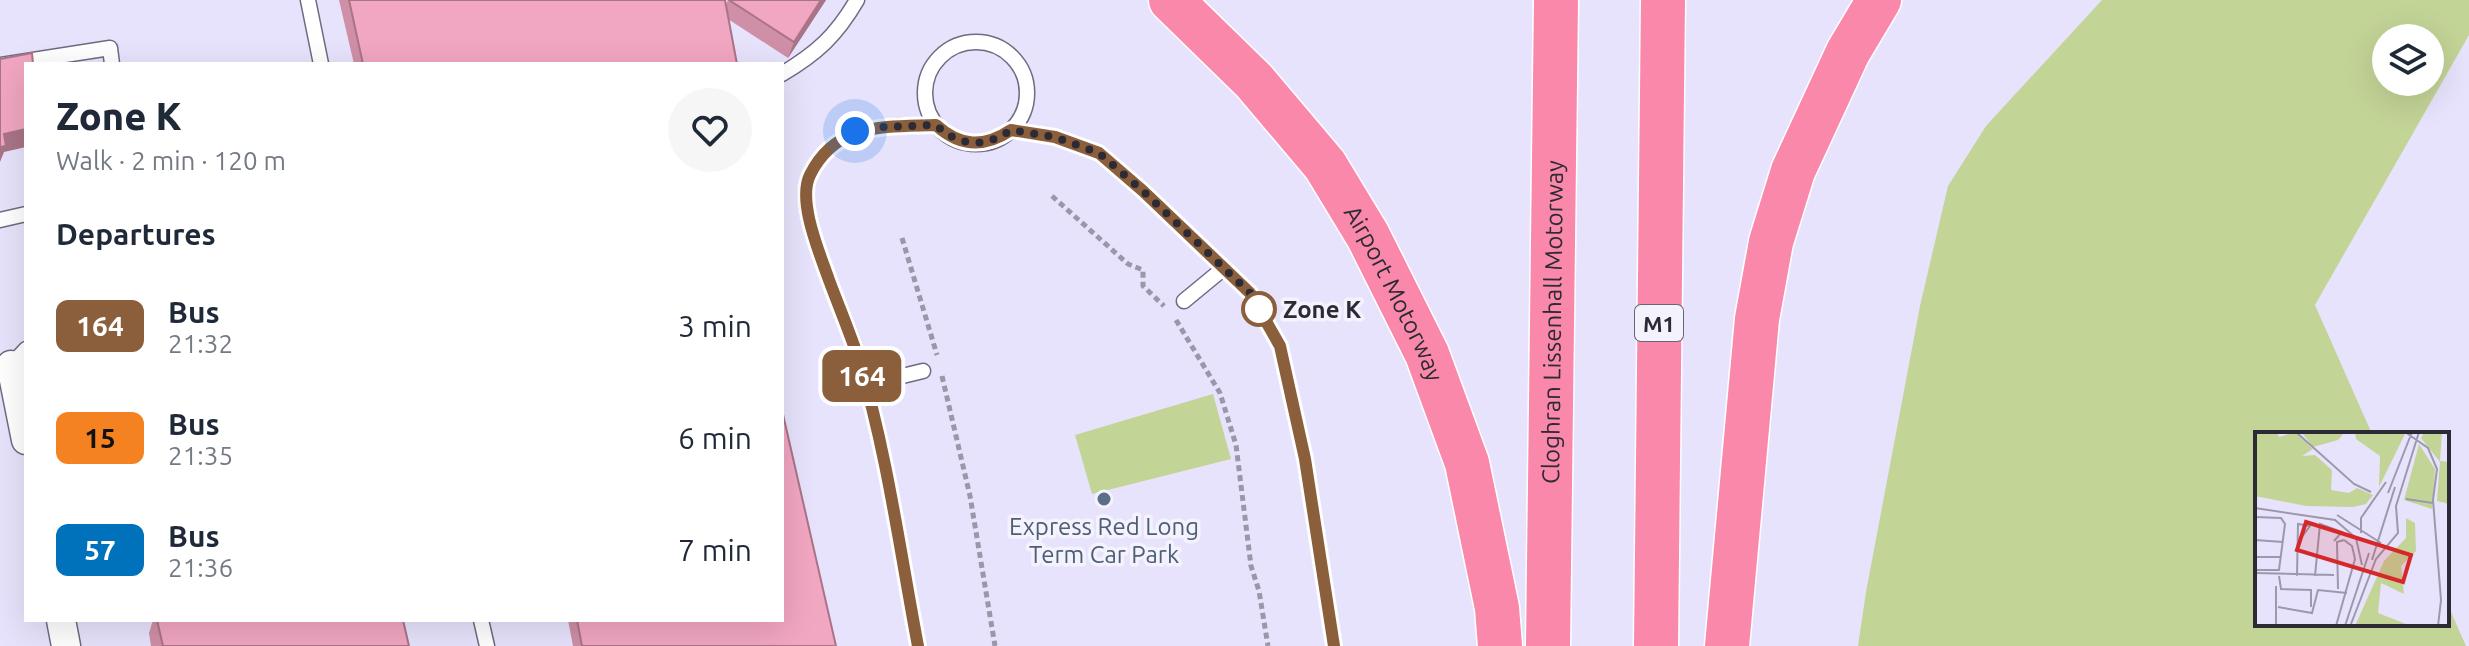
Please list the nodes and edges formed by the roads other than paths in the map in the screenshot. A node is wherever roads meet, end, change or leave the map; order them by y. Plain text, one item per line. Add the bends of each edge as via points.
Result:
1 (308, 0) edge
2 (857, 0) edge
3 (1171, 0) edge
4 (1556, 0) edge
5 (1663, 0) edge
6 (1879, 0) edge
7 (112, 62) edge
8 (321, 62) edge
9 (0, 65) edge
10 (784, 73) edge
11 (936, 125) junction
12 (1011, 130) junction
13 (24, 214) edge
14 (0, 220) edge
15 (1224, 268) junction
16 (1184, 301) dead end
17 (12, 357) edge
18 (923, 371) dead end
19 (865, 385) junction
20 (24, 428) edge
21 (61, 622) edge
22 (481, 622) edge
23 (66, 646) edge
24 (487, 646) edge
25 (918, 646) edge
26 (1334, 646) edge
27 (1500, 646) edge
28 (1548, 646) edge
29 (1656, 646) edge
30 (1727, 646) edge

1 - 8 lane
2 - 10 lane via 841,28
3 - 27 highway, Airport Motorway via 1254,81 1325,165 1368,236 1427,354 1467,463
4 - 28 highway, Cloghran Lissenhall Motorway
5 - 29 highway, M1
6 - 30 highway via 1848,52 1793,171 1771,242 1754,347
7 - 9 lane via 110,48
11 - 12 lane via 949,136 972,143 997,139
11 - 12 lane via 924,94 931,70 947,50 979,42 1010,54 1021,68 1026,100
11 - 19 lane via 855,131 828,148 808,178 807,210
12 - 15 lane via 1055,137 1099,153
13 - 14 lane
15 - 16 lane
15 - 26 lane via 1250,293 1280,346 1305,459
17 - 20 street
18 - 19 lane
19 - 25 lane
21 - 23 street
22 - 24 lane

